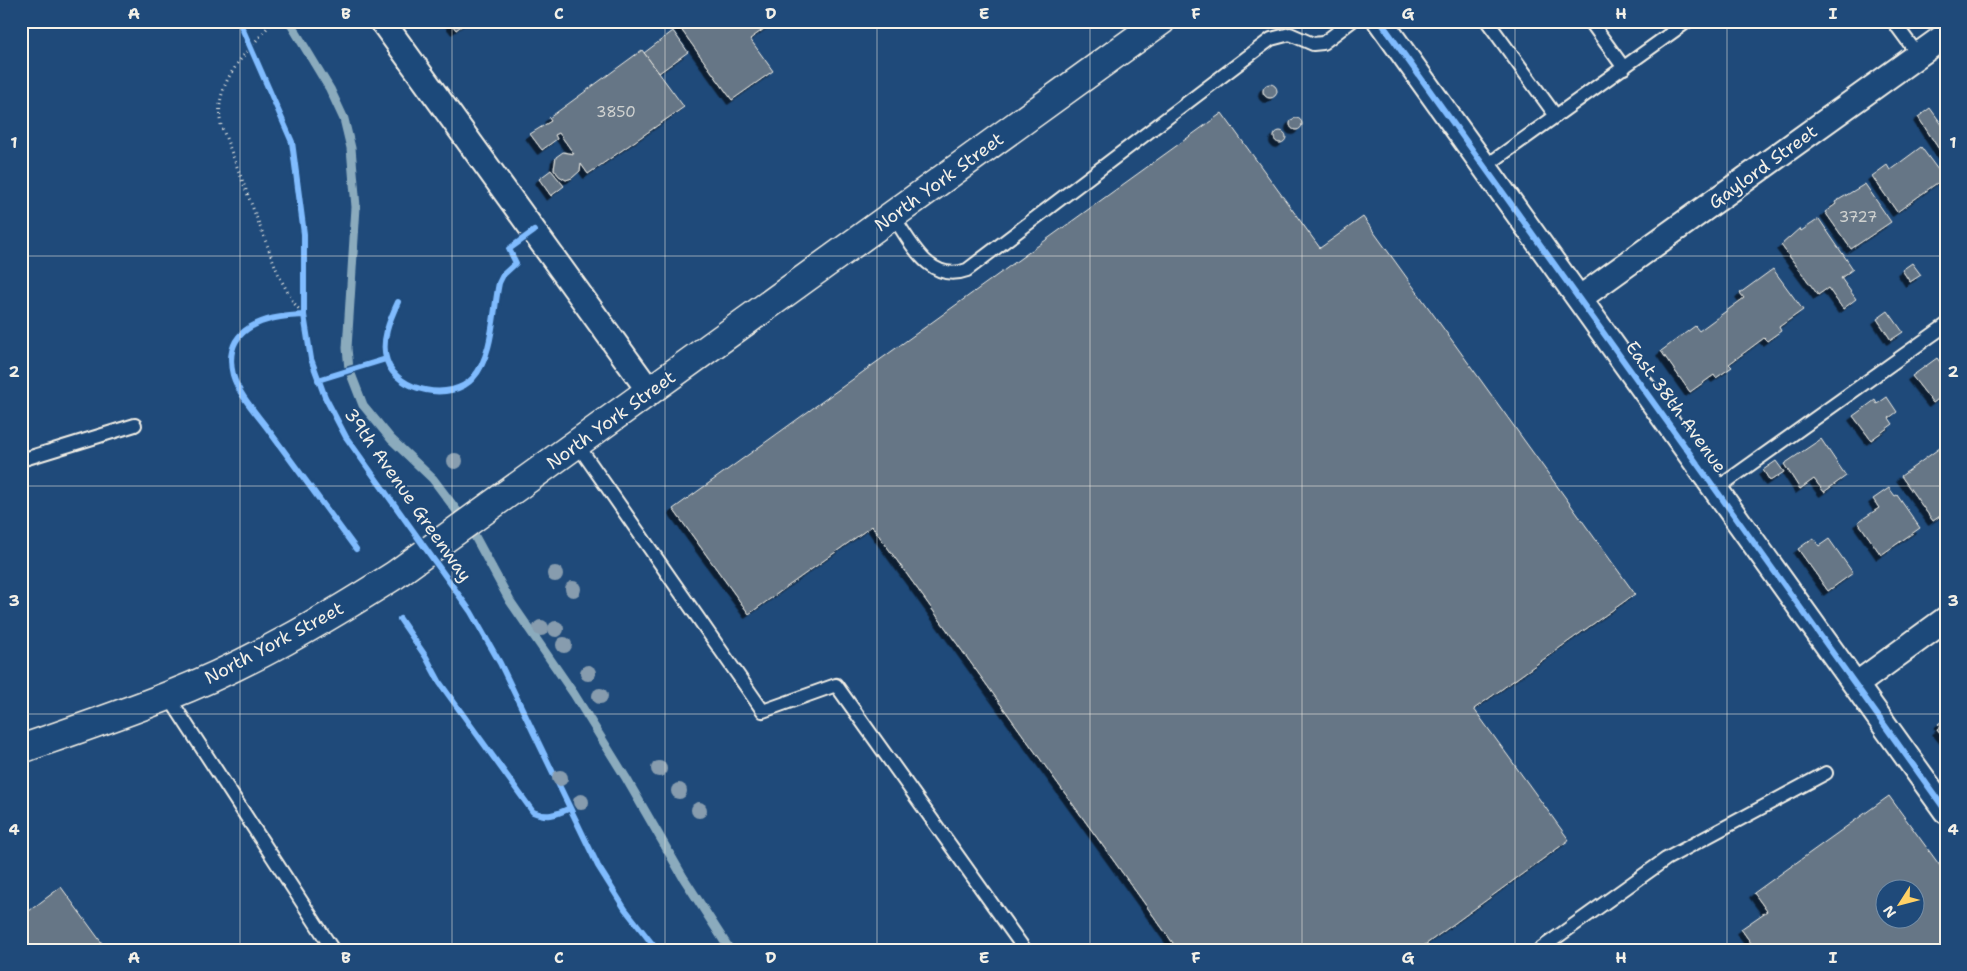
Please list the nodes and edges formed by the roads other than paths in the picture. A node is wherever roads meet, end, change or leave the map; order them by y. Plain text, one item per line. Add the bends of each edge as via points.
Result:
1 (382, 21) edge
2 (1161, 21) edge
3 (1352, 21) edge
4 (1380, 21) edge
5 (1487, 21) edge
6 (1590, 21) edge
7 (1688, 21) edge
8 (1893, 21) edge
9 (1946, 36) edge
10 (1918, 55) junction
11 (1624, 68) junction
12 (1556, 116) junction
13 (1486, 166) junction
14 (893, 216) junction
15 (1580, 298) junction
16 (1946, 325) edge
17 (650, 392) junction
18 (135, 425) dead end
19 (577, 444) junction
20 (21, 460) edge
21 (1716, 489) junction
22 (1946, 619) edge
23 (1856, 684) junction
24 (168, 696) junction
25 (21, 749) edge
26 (1826, 773) dead end
27 (1946, 811) edge
28 (333, 950) edge
29 (1025, 950) edge
30 (1540, 950) edge

1 - 17 street
2 - 14 main road, North York Street
3 - 14 lane via 1323,44 1313,44 1290,34 1271,39 966,270 954,274 931,266 921,257
4 - 13 street, East 38th Avenue
5 - 12 lane
6 - 11 lane
7 - 11 lane
8 - 10 lane
9 - 10 street, Gaylord Street
10 - 15 street, Gaylord Street
11 - 12 lane
12 - 13 lane
13 - 15 street, East 38th Avenue
14 - 17 main road, North York Street
15 - 21 street, East 38th Avenue
16 - 21 lane
17 - 19 main road, North York Street
18 - 20 lane
19 - 24 main road, North York Street via 395,575 260,654
19 - 29 lane via 763,711 836,685
21 - 23 street, East 38th Avenue
22 - 23 street
23 - 27 street, East 38th Avenue
24 - 25 main road, North York Street
24 - 28 lane
26 - 30 lane via 1666,859

